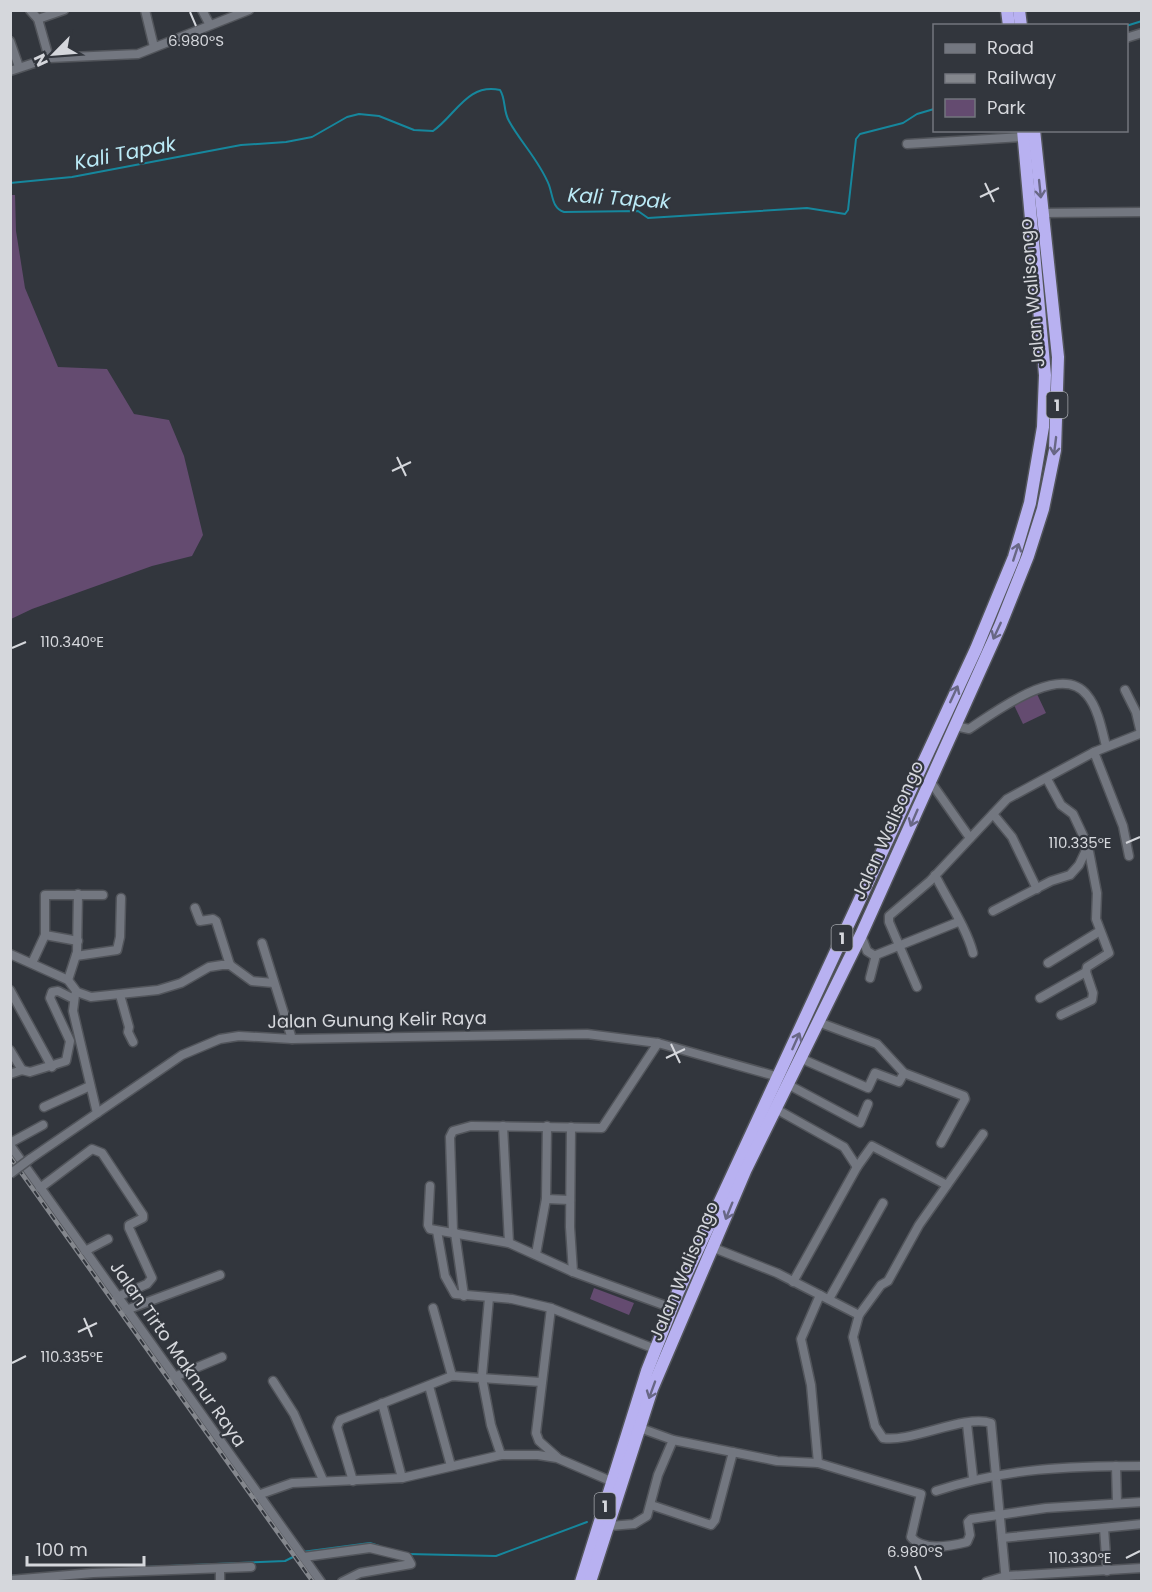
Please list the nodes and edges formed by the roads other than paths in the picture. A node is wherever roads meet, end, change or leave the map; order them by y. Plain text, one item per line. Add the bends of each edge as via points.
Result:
1 (30, 10) edge
2 (64, 10) edge
3 (145, 10) edge
4 (202, 10) edge
5 (249, 10) edge
6 (38, 19) junction
7 (210, 25) junction
8 (10, 41) edge
9 (154, 47) junction
10 (50, 58) junction
11 (15, 69) edge
12 (1027, 133) edge
13 (907, 144) dead end
14 (1142, 212) edge
15 (1043, 213) junction
16 (1125, 690) dead end
17 (955, 726) junction
18 (1141, 733) edge
19 (1106, 746) junction
20 (1094, 752) junction
21 (1047, 779) junction
22 (930, 781) junction
23 (993, 814) junction
24 (970, 838) junction
25 (1089, 846) junction
26 (1129, 856) dead end
27 (935, 875) junction
28 (1037, 889) junction
29 (78, 894) junction
30 (103, 895) dead end
31 (121, 898) dead end
32 (195, 908) dead end
33 (993, 911) dead end
34 (958, 922) junction
35 (1100, 931) junction
36 (45, 935) junction
37 (861, 935) junction
38 (78, 941) junction
39 (262, 943) dead end
40 (900, 947) junction
41 (973, 953) dead end
42 (10, 954) edge
43 (76, 956) junction
44 (875, 956) junction
45 (32, 963) junction
46 (1048, 963) dead end
47 (230, 965) junction
48 (1086, 972) junction
49 (870, 978) dead end
50 (68, 980) junction
51 (274, 983) junction
52 (917, 987) dead end
53 (10, 990) edge
54 (120, 995) junction
55 (75, 996) junction
56 (1040, 998) dead end
57 (1061, 1015) dead end
58 (818, 1022) junction
59 (292, 1039) junction
60 (133, 1042) dead end
61 (658, 1043) junction
62 (10, 1050) edge
63 (800, 1058) junction
64 (52, 1067) junction
65 (22, 1070) junction
66 (904, 1073) junction
67 (10, 1074) edge
68 (783, 1080) junction
69 (90, 1086) junction
70 (868, 1104) dead end
71 (44, 1107) dead end
72 (776, 1108) junction
73 (97, 1113) junction
74 (43, 1125) dead end
75 (503, 1126) junction
76 (547, 1126) junction
77 (571, 1126) junction
78 (983, 1134) dead end
79 (941, 1143) dead end
80 (10, 1144) edge
81 (857, 1167) junction
82 (10, 1174) edge
83 (946, 1185) junction
84 (430, 1186) dead end
85 (40, 1188) junction
86 (546, 1199) junction
87 (570, 1200) junction
88 (883, 1203) dead end
89 (436, 1230) junction
90 (454, 1232) junction
91 (108, 1239) dead end
92 (509, 1243) junction
93 (714, 1248) junction
94 (85, 1251) junction
95 (536, 1254) junction
96 (573, 1272) junction
97 (220, 1275) dead end
98 (793, 1282) junction
99 (820, 1295) junction
100 (468, 1296) junction
101 (117, 1297) junction
102 (489, 1298) junction
103 (829, 1299) junction
104 (433, 1308) dead end
105 (551, 1308) junction
106 (672, 1308) junction
107 (126, 1310) junction
108 (859, 1315) junction
109 (655, 1349) junction
110 (222, 1356) dead end
111 (452, 1376) junction
112 (174, 1377) junction
113 (482, 1380) junction
114 (273, 1382) dead end
115 (541, 1382) junction
116 (429, 1386) junction
117 (382, 1403) junction
118 (967, 1424) junction
119 (640, 1428) junction
120 (673, 1440) junction
121 (734, 1452) junction
122 (501, 1455) junction
123 (557, 1458) junction
124 (818, 1463) junction
125 (451, 1466) junction
126 (1116, 1466) junction
127 (1142, 1466) edge
128 (995, 1474) junction
129 (402, 1478) junction
130 (973, 1478) junction
131 (323, 1480) junction
132 (353, 1481) junction
133 (613, 1482) junction
134 (936, 1491) dead end
135 (258, 1495) junction
136 (1142, 1502) edge
137 (1117, 1503) junction
138 (651, 1505) junction
139 (999, 1515) junction
140 (1142, 1524) edge
141 (610, 1526) junction
142 (1104, 1528) junction
143 (1002, 1538) junction
144 (302, 1553) junction
145 (592, 1563) junction
146 (250, 1567) dead end
147 (1142, 1568) edge
148 (220, 1569) junction
149 (1107, 1570) junction
150 (1006, 1579) edge
151 (10, 1580) edge
152 (220, 1581) edge
153 (321, 1581) edge
154 (342, 1581) edge
155 (581, 1581) edge
156 (590, 1581) edge
157 (986, 1581) edge

1 - 6 street
2 - 6 street
3 - 9 street
4 - 7 street
5 - 7 street
6 - 10 street
7 - 9 street
8 - 11 street
9 - 10 street via 123,56
10 - 11 street
12 - 13 street
12 -> 15 highway, Jalan Walisongo / 1
68 -> 12 highway, Jalan Walisongo / 1 via 1005,583 1030,503 1043,427 1045,375
14 - 15 street
15 -> 17 highway, Jalan Walisongo / 1 via 1058,357 1055,450 1028,556
16 - 18 street
17 - 19 street via 969,729 1034,690 1064,683 1081,688 1089,698
17 - 22 highway, Jalan Walisongo / 1
18 - 19 street
19 - 20 street
20 - 21 street
20 - 26 street via 1123,826
21 - 23 street via 1008,799
21 - 25 street via 1060,805 1073,814
22 - 24 street
22 -> 37 highway, Jalan Walisongo / 1
23 - 24 street
23 - 28 street via 1012,837
24 - 27 street
25 - 28 street via 1070,875
25 - 35 street
27 - 34 street
27 - 40 street via 889,916
28 - 33 street
29 - 30 street
29 - 36 street via 44,897
29 - 38 street
31 - 43 street via 117,950
32 - 47 street via 200,921 216,921
34 - 40 street
34 - 41 street
35 - 46 street
35 - 48 street via 1109,953 1087,967
36 - 38 street
36 - 45 street
37 - 44 street via 867,951
37 - 58 highway, Jalan Walisongo / 1
38 - 43 street
39 - 51 street
40 - 44 street
40 - 52 street
42 - 45 street
43 - 50 street
44 - 49 street
45 - 50 street
47 - 51 street via 252,981
47 - 54 street via 209,968 158,990
48 - 56 street
48 - 57 street via 1092,1000
50 - 55 street
51 - 59 street
53 - 64 street
54 - 55 street
54 - 60 street
55 - 64 street via 58,991 51,994 70,1041 66,1061
55 - 69 street via 73,1011
58 - 63 highway, Jalan Walisongo / 1
58 - 66 street via 877,1044
59 - 61 street, Jalan Gunung Kelir Raya via 587,1034
59 - 73 street, Jalan Gunung Kelir Raya via 239,1036 199,1046
61 - 68 street, Jalan Gunung Kelir Raya
61 - 77 street via 615,1105 606,1125
62 - 65 street
63 - 66 street via 868,1088 875,1073 899,1082
63 - 68 highway, Jalan Walisongo / 1
64 - 65 street
65 - 67 street
66 - 79 street via 964,1096
68 - 70 street, Jalan Gunung Kelir Raya via 860,1123
68 - 72 highway, Jalan Walisongo / 1
68 - 106 highway, Jalan Walisongo / 1
69 - 71 street
69 - 73 street
72 - 81 street via 846,1150
72 -> 93 highway, Jalan Walisongo / 1
73 - 82 street, Jalan Gunung Kelir Raya, bridge
74 - 80 street
75 - 76 street
75 - 90 street via 471,1126 451,1133
75 - 92 street
76 - 77 street
76 - 86 street
77 - 87 street
78 - 83 street
80 - 85 street, Jalan Tirto Makmur Raya
81 - 83 street via 875,1145
81 - 98 street
83 - 108 street via 888,1281
84 - 89 street via 428,1226
85 - 94 street, Jalan Tirto Makmur Raya
85 - 101 street via 92,1149 102,1153 143,1215 129,1226 152,1278
86 - 87 street
86 - 95 street
87 - 96 street
88 - 103 street
89 - 90 street
89 - 100 street via 450,1290
90 - 92 street
90 - 100 street
91 - 94 street
92 - 95 street
93 - 98 street
93 -> 119 highway, Jalan Walisongo / 1 via 652,1389
94 - 101 street, Jalan Tirto Makmur Raya
95 - 96 street
96 - 106 street
97 - 107 street
98 - 99 street
99 - 103 street
99 - 124 street via 801,1340 811,1385
100 - 102 street
101 - 107 street, Jalan Tirto Makmur Raya
102 - 105 street
102 - 113 street
103 - 108 street
104 - 111 street
105 - 109 street
105 - 115 street
106 - 109 highway, Jalan Walisongo / 1
107 - 112 street, Jalan Tirto Makmur Raya
108 - 118 street via 853,1337 875,1426 883,1438 895,1440 926,1430
109 - 133 highway, Jalan Walisongo / 1
110 - 112 street
111 - 113 street
111 - 116 street
112 - 135 street, Jalan Tirto Makmur Raya
113 - 115 street
113 - 122 street via 490,1425
114 - 131 street via 294,1414
115 - 123 street via 536,1433
116 - 117 street
116 - 125 street
117 - 129 street
117 - 132 street via 340,1420 337,1427
118 - 128 street via 992,1423
118 - 130 street
119 - 120 street
119 - 141 highway, Jalan Walisongo / 1
120 - 121 street
120 - 138 street
121 - 124 street via 777,1461
121 - 138 street via 711,1525
122 - 123 street
122 - 125 street
123 - 133 street
124 - 139 street via 921,1494 911,1537 920,1543 948,1547 969,1539 969,1520
125 - 129 street
126 - 127 street
126 - 128 street via 1025,1469
126 - 137 street
128 - 130 street
128 - 139 street
129 - 132 street
130 - 134 street
131 - 132 street
131 - 135 street via 292,1483
133 - 145 highway, Jalan Walisongo / 1
135 - 144 street, Jalan Tirto Makmur Raya
136 - 137 street
137 - 139 street
138 - 141 street via 643,1521
139 - 143 street
140 - 142 street
141 - 145 highway, Jalan Walisongo / 1
142 - 143 street
142 - 149 street
143 - 150 street
144 - 153 street, Jalan Tirto Makmur Raya
144 - 154 street via 370,1548 407,1557 411,1564 360,1573
145 - 155 highway, Jalan Walisongo / 1
145 - 156 highway, Jalan Walisongo / 1
146 - 148 street
147 - 149 street
148 - 151 street
148 - 152 street
149 - 150 street
150 - 157 street

